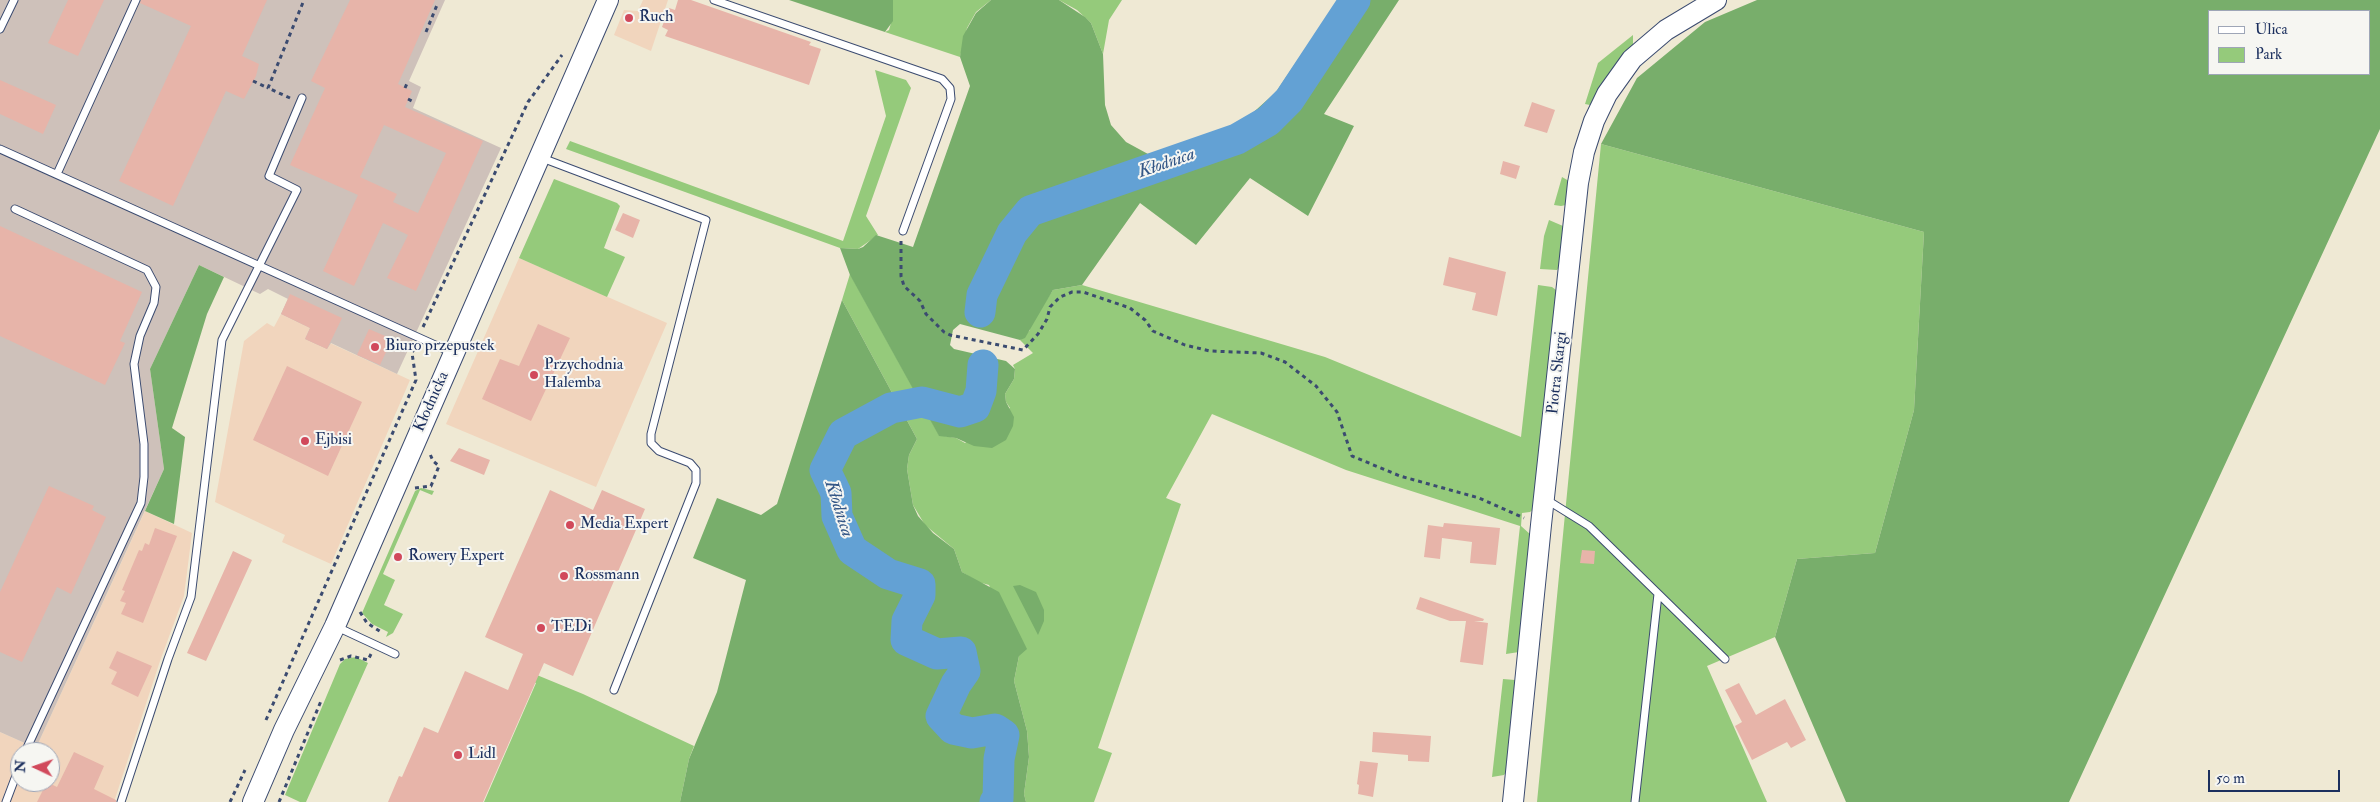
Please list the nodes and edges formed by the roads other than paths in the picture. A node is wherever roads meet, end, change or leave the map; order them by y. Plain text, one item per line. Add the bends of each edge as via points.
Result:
1 (14, 0) edge
2 (136, 0) edge
3 (608, 0) edge
4 (714, 0) edge
5 (1716, 0) edge
6 (0, 28) edge
7 (301, 100) road end
8 (0, 149) edge
9 (539, 157) junction
10 (57, 174) junction
11 (14, 209) dead end
12 (903, 231) road end
13 (260, 266) junction
14 (453, 353) junction
15 (1544, 499) junction
16 (1658, 594) junction
17 (335, 626) junction
18 (395, 654) dead end
19 (1725, 659) dead end
20 (614, 690) dead end
21 (30, 742) edge
22 (121, 802) edge
23 (253, 802) edge
24 (1514, 802) edge
25 (1635, 802) edge

1 - 6 lane
2 - 10 lane
3 - 9 street, Kłodnicka
4 - 12 lane via 942,79 950,88 951,99
5 - 15 street, Piotra Skargi via 1666,30 1642,49 1614,83 1594,121 1578,183
7 - 13 lane via 269,176 296,190
8 - 10 lane
9 - 14 street, Kłodnicka
9 - 20 lane via 706,220 651,434 651,443 659,451 690,463 696,470 696,483
10 - 13 lane
11 - 21 lane via 147,270 156,287 134,364 144,444 141,502
13 - 14 lane
13 - 22 lane via 222,340 191,597
14 - 17 street, Kłodnicka
15 - 16 lane via 1589,526
15 - 24 street, Piotra Skargi
16 - 19 lane
16 - 25 lane
17 - 18 lane
17 - 23 street, Kłodnicka

